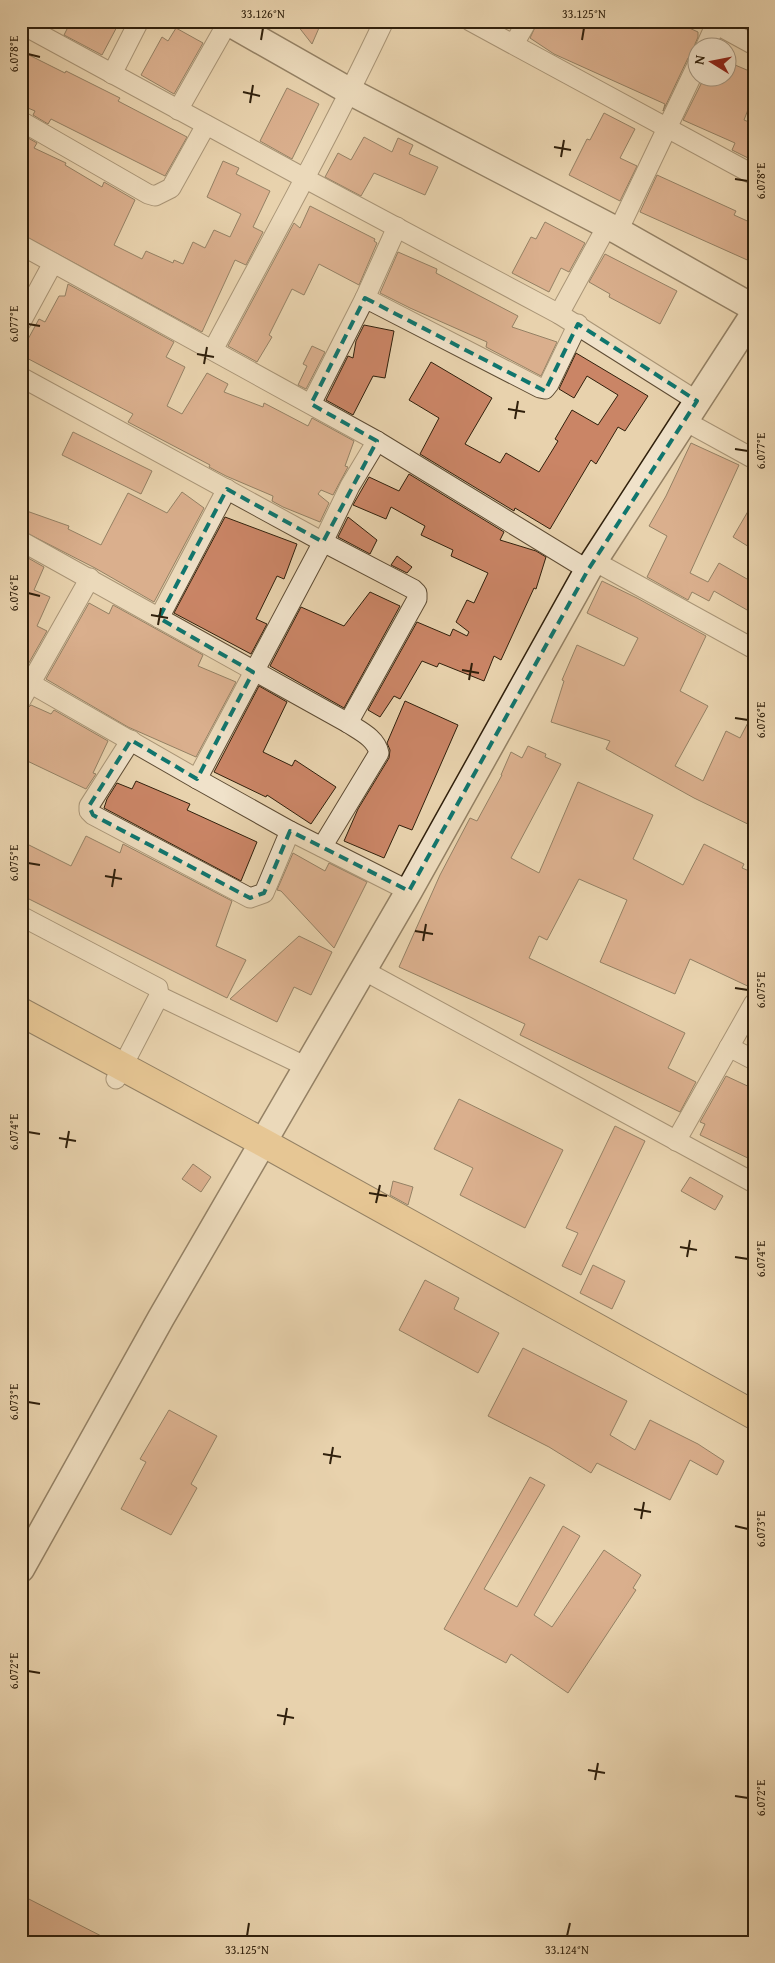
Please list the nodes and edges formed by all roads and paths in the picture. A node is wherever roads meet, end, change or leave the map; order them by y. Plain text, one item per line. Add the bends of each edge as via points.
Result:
1 (139, 21) edge
2 (384, 21) edge
3 (470, 21) edge
4 (527, 21) edge
5 (227, 22) edge
6 (714, 22) edge
7 (21, 24) edge
8 (43, 28) edge
9 (708, 38) edge
10 (514, 44) junction
11 (754, 45) edge
12 (112, 74) junction
13 (688, 84) edge
14 (351, 92) junction
15 (178, 110) junction
16 (21, 120) edge
17 (206, 125) junction
18 (667, 128) junction
19 (754, 175) edge
20 (306, 179) junction
21 (397, 227) junction
22 (612, 228) junction
23 (21, 245) edge
24 (53, 263) junction
25 (365, 298) junction
26 (754, 308) edge
27 (560, 314) junction
28 (754, 314) edge
29 (21, 322) edge
30 (578, 324) junction
31 (213, 350) junction
32 (21, 377) edge
33 (311, 404) junction
34 (691, 411) junction
35 (377, 440) junction
36 (754, 459) edge
37 (226, 489) junction
38 (21, 541) edge
39 (323, 542) junction
40 (591, 566) junction
41 (90, 578) junction
42 (159, 618) junction
43 (754, 649) edge
44 (253, 672) junction
45 (26, 681) edge
46 (21, 700) edge
47 (348, 723) junction
48 (131, 740) junction
49 (197, 780) junction
50 (290, 831) junction
51 (322, 847) junction
52 (409, 891) junction
53 (21, 916) edge
54 (363, 970) junction
55 (159, 996) junction
56 (754, 1003) edge
57 (21, 1012) edge
58 (21, 1028) edge
59 (729, 1047) junction
60 (754, 1060) edge
61 (307, 1067) junction
62 (119, 1073) junction
63 (676, 1141) junction
64 (260, 1149) junction
65 (754, 1183) edge
66 (754, 1415) edge
67 (754, 1430) edge
68 (21, 1569) edge

1 - 12 street
2 - 14 street
3 - 10 street
4 - 10 street
5 - 14 street
5 - 15 street
6 - 9 street
6 - 11 street
7 - 8 street
8 - 12 street
10 - 18 street
12 - 15 street
13 - 18 street
14 - 20 street
14 - 22 street
15 - 17 street
16 - 17 street via 155,196 171,188
17 - 20 street
18 - 19 street
18 - 22 street
20 - 21 street
20 - 31 street
21 - 25 street
21 - 27 street
22 - 26 street
22 - 27 street
23 - 24 street
24 - 29 street
24 - 31 street
25 - 30 street via 545,389
25 - 33 street
27 - 30 street
28 - 34 street
30 - 34 street
31 - 33 street
32 - 37 street
33 - 35 street
34 - 36 street
34 - 40 street
35 - 39 street
35 - 40 street
37 - 39 street
37 - 42 street
38 - 41 street
39 - 44 street
39 - 47 street via 417,593 417,599
40 - 43 street
40 - 52 street
41 - 42 street
41 - 45 street
42 - 44 street
44 - 47 street
44 - 49 street
45 - 46 street
45 - 48 street
47 - 51 street via 374,740 379,753
48 - 49 street
48 - 50 street via 89,806 93,815 250,898 264,893
49 - 50 street
50 - 51 street
51 - 52 street
52 - 54 street
53 - 55 street via 158,988
54 - 61 street
54 - 63 street
55 - 61 street
55 - 62 street
56 - 59 street
57 - 62 main road
58 - 62 main road
59 - 60 street
59 - 63 street
61 - 64 street
62 - 64 main road
63 - 65 street
64 - 66 main road
64 - 67 main road
64 - 68 street

